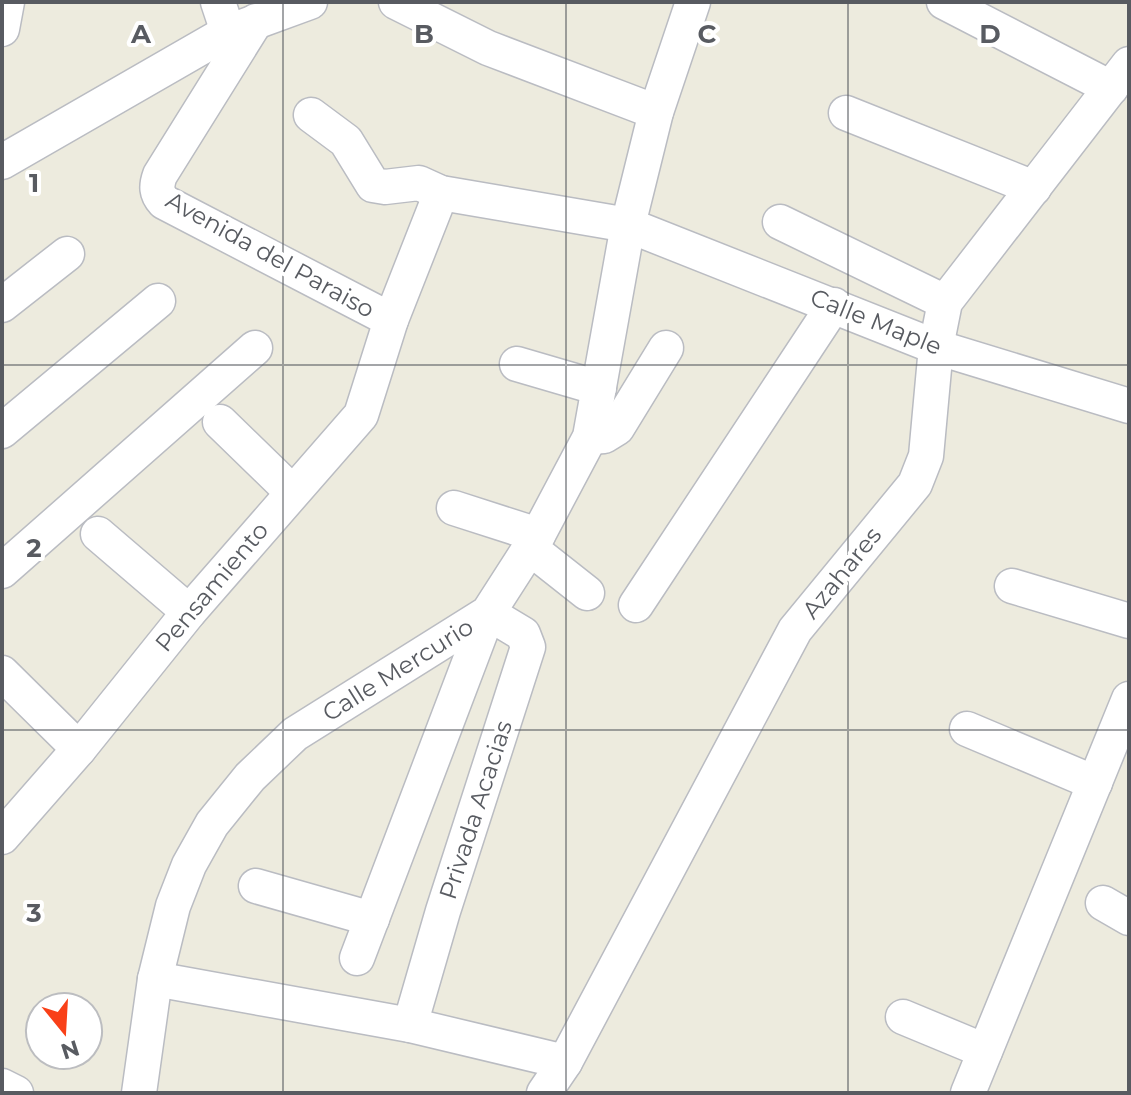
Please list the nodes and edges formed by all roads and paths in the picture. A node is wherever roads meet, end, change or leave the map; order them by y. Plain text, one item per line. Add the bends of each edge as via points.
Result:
1 (7, 2) edge
2 (310, 2) edge
3 (396, 2) edge
4 (693, 2) edge
5 (944, 2) edge
6 (234, 18) edge
7 (2, 29) edge
8 (1120, 76) edge
9 (656, 112) junction
10 (846, 113) dead end
11 (311, 115) dead end
12 (2, 162) edge
13 (1034, 188) junction
14 (441, 193) junction
15 (780, 222) dead end
16 (628, 225) junction
17 (67, 254) dead end
18 (158, 301) dead end
19 (945, 302) junction
20 (2, 305) edge
21 (834, 305) junction
22 (391, 320) junction
23 (936, 347) junction
24 (255, 348) dead end
25 (666, 348) dead end
26 (517, 364) dead end
27 (599, 388) junction
28 (1129, 406) edge
29 (220, 422) dead end
30 (2, 431) edge
31 (590, 437) junction
32 (292, 492) junction
33 (454, 508) dead end
34 (98, 534) dead end
35 (534, 542) junction
36 (2, 571) edge
37 (1012, 586) dead end
38 (587, 593) dead end
39 (636, 605) dead end
40 (189, 612) junction
41 (488, 613) junction
42 (1129, 621) edge
43 (2, 673) edge
44 (1129, 699) edge
45 (967, 729) dead end
46 (79, 749) junction
47 (1095, 783) junction
48 (2, 837) edge
49 (256, 886) dead end
50 (372, 919) junction
51 (357, 958) dead end
52 (155, 979) junction
53 (903, 1017) dead end
54 (410, 1025) junction
55 (985, 1051) junction
56 (565, 1062) junction
57 (2, 1086) edge
58 (16, 1093) edge
59 (139, 1093) edge
60 (544, 1093) edge
61 (968, 1093) edge

1 - 7 street
2 - 6 street
3 - 9 street via 488,48
4 - 9 street, Calle Mercurio
5 - 8 street
6 - 12 street
6 - 22 street, Avenida del Paraiso via 160,175 159,197
8 - 13 street, Azahares
9 - 16 street, Calle Mercurio
10 - 13 street
11 - 14 street, Calle Maple via 346,141 373,185 419,183
13 - 19 street, Azahares
14 - 16 street, Calle Maple
14 - 22 street, Pensamiento
15 - 19 street
16 - 21 street, Calle Maple
16 - 27 street, Calle Mercurio
17 - 20 street
18 - 30 street
19 - 23 street, Azahares
21 - 23 street, Calle Maple
21 - 39 street
22 - 32 street, Pensamiento via 361,415
23 - 28 street, Calle Maple
23 - 56 street, Azahares via 926,456 915,484 795,630
24 - 36 street
25 - 31 street via 617,428
26 - 27 street
27 - 31 street, Calle Mercurio
29 - 32 street
31 - 35 street, Calle Mercurio
32 - 40 street, Pensamiento
33 - 35 street
34 - 40 street
35 - 38 street
35 - 41 street, Calle Mercurio
37 - 42 street
40 - 46 street, Pensamiento
41 - 50 street
41 - 52 street, Calle Mercurio via 295,734 250,777 212,824 189,865
41 - 54 street, Privada Acacias via 523,634 528,647
43 - 46 street
44 - 47 street
45 - 47 street
46 - 48 street, Pensamiento
47 - 55 street
49 - 50 street
50 - 51 street
52 - 54 street
52 - 59 street, Calle Mercurio
53 - 55 street
54 - 56 street
55 - 61 street
56 - 60 street, Azahares
57 - 58 street

